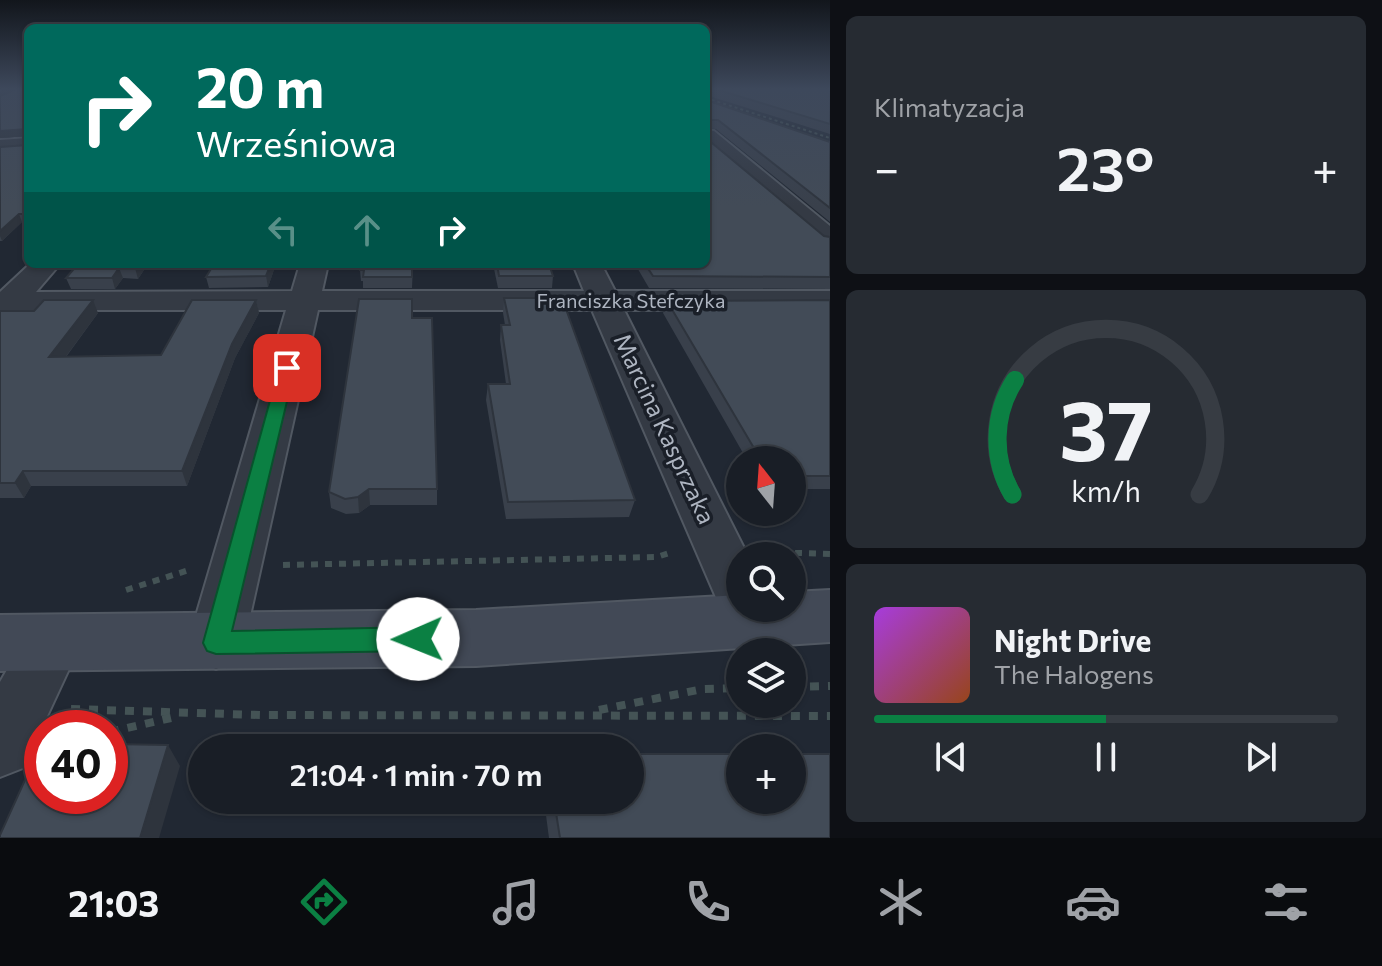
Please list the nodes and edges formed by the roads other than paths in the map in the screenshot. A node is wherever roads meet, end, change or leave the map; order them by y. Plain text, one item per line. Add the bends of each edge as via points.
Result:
1 (735, 134) edge
2 (710, 135) edge
3 (710, 138) edge
4 (24, 144) edge
5 (0, 146) edge
6 (830, 239) edge
7 (42, 268) edge
8 (589, 268) edge
9 (309, 282) edge
10 (830, 300) edge
11 (5, 301) edge
12 (604, 301) junction
13 (726, 564) edge
14 (726, 609) edge
15 (806, 613) edge
16 (830, 616) edge
17 (27, 642) edge
18 (216, 643) junction
19 (11, 725) edge

1 - 2 street
3 - 6 street
4 - 5 street
7 - 11 street
8 - 12 street, Marcina Kasprzaka
9 - 11 street, Franciszka Stefczyka
9 - 12 street, Franciszka Stefczyka
9 - 18 street
10 - 12 street, Franciszka Stefczyka
12 - 13 street, Marcina Kasprzaka
14 - 18 street via 476,638
15 - 16 street
17 - 18 street
17 - 19 street

